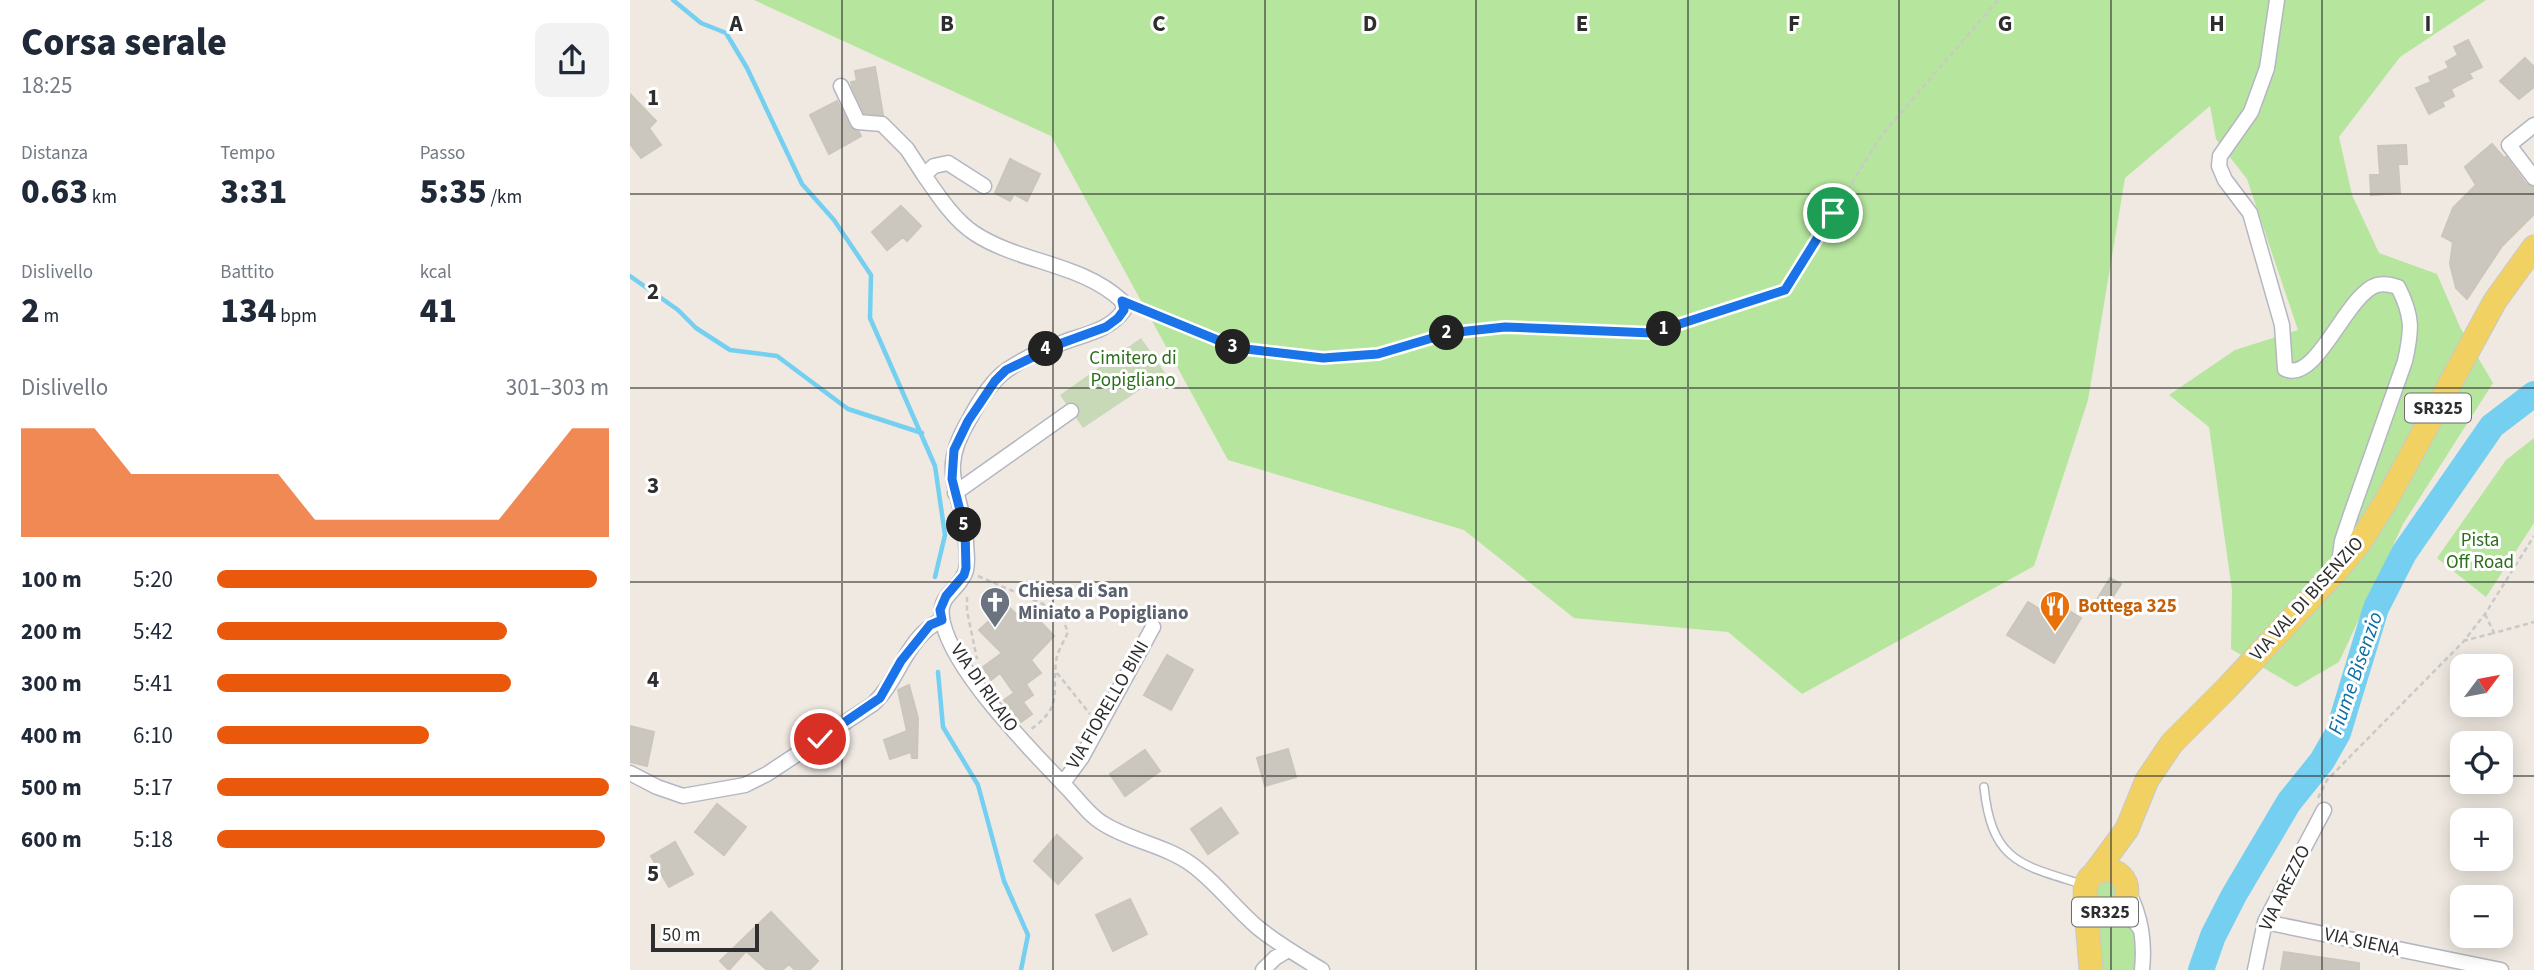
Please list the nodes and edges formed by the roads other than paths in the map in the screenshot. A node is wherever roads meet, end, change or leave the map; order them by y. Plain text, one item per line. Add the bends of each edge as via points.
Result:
1 (2277, 0) edge
2 (841, 86) dead end
3 (2534, 125) edge
4 (924, 175) junction
5 (2534, 178) edge
6 (984, 186) dead end
7 (2534, 247) edge
8 (1071, 411) dead end
9 (955, 493) junction
10 (2339, 568) junction
11 (942, 620) junction
12 (1153, 627) dead end
13 (630, 773) edge
14 (1063, 783) junction
15 (1984, 787) dead end
16 (2320, 807) road end
17 (2127, 829) junction
18 (2088, 885) junction
19 (2127, 886) junction
20 (2111, 912) junction
21 (2265, 922) junction
22 (2142, 931) junction
23 (1288, 950) junction
24 (2091, 961) edge
25 (2431, 964) edge
26 (1263, 970) edge
27 (1322, 970) edge
28 (2142, 970) edge
29 (2255, 970) edge
30 (2501, 970) edge

1 - 10 street via 2267,68 2251,112 2220,156 2219,166 2250,213 2282,325 2285,369 2299,370 2312,361 2355,302 2375,285 2398,288 2410,317 2404,361 2342,541
2 - 4 street via 858,122 882,124
3 - 5 street via 2509,145
4 - 6 street via 934,166 948,163
4 - 9 street via 972,232 1102,285 1122,301 1124,310 1106,327 1030,356 995,381 954,450
7 - 10 main road, VIA VAL DI BISENZIO / SR325 via 2495,301 2386,501
8 - 9 street
9 - 11 street, VIA DI RILAIO via 965,530 964,574 946,596 940,610
10 - 17 main road, VIA VAL DI BISENZIO / SR325 via 2172,743 2147,780
11 - 13 street via 930,625 915,643 873,704 745,785 683,796
11 - 14 street, VIA DI RILAIO via 961,661 1019,738
12 - 14 street, VIA FIORELLO BINI
14 - 23 street, VIA DI RILAIO via 1101,823 1190,863
15 - 18 lane via 1990,825 2000,845 2041,872
16 - 21 street, VIA AREZZO
17 - 18 main road, SR325
17 - 19 main road, SR325
18 - 19 main road, SR325 via 2108,870 2118,873
18 - 20 main road, SR325 via 2090,905
18 - 24 main road, SR325
19 - 20 main road, SR325 via 2126,900
19 - 22 street
20 - 22 street via 2134,919
20 - 24 main road, SR325 via 2099,920
21 - 25 street, VIA SIENA
21 - 29 street, VIA AREZZO
22 - 28 street
23 - 26 street
23 - 27 street, VIA DI RILAIO
25 - 30 street, VIA SIENA

